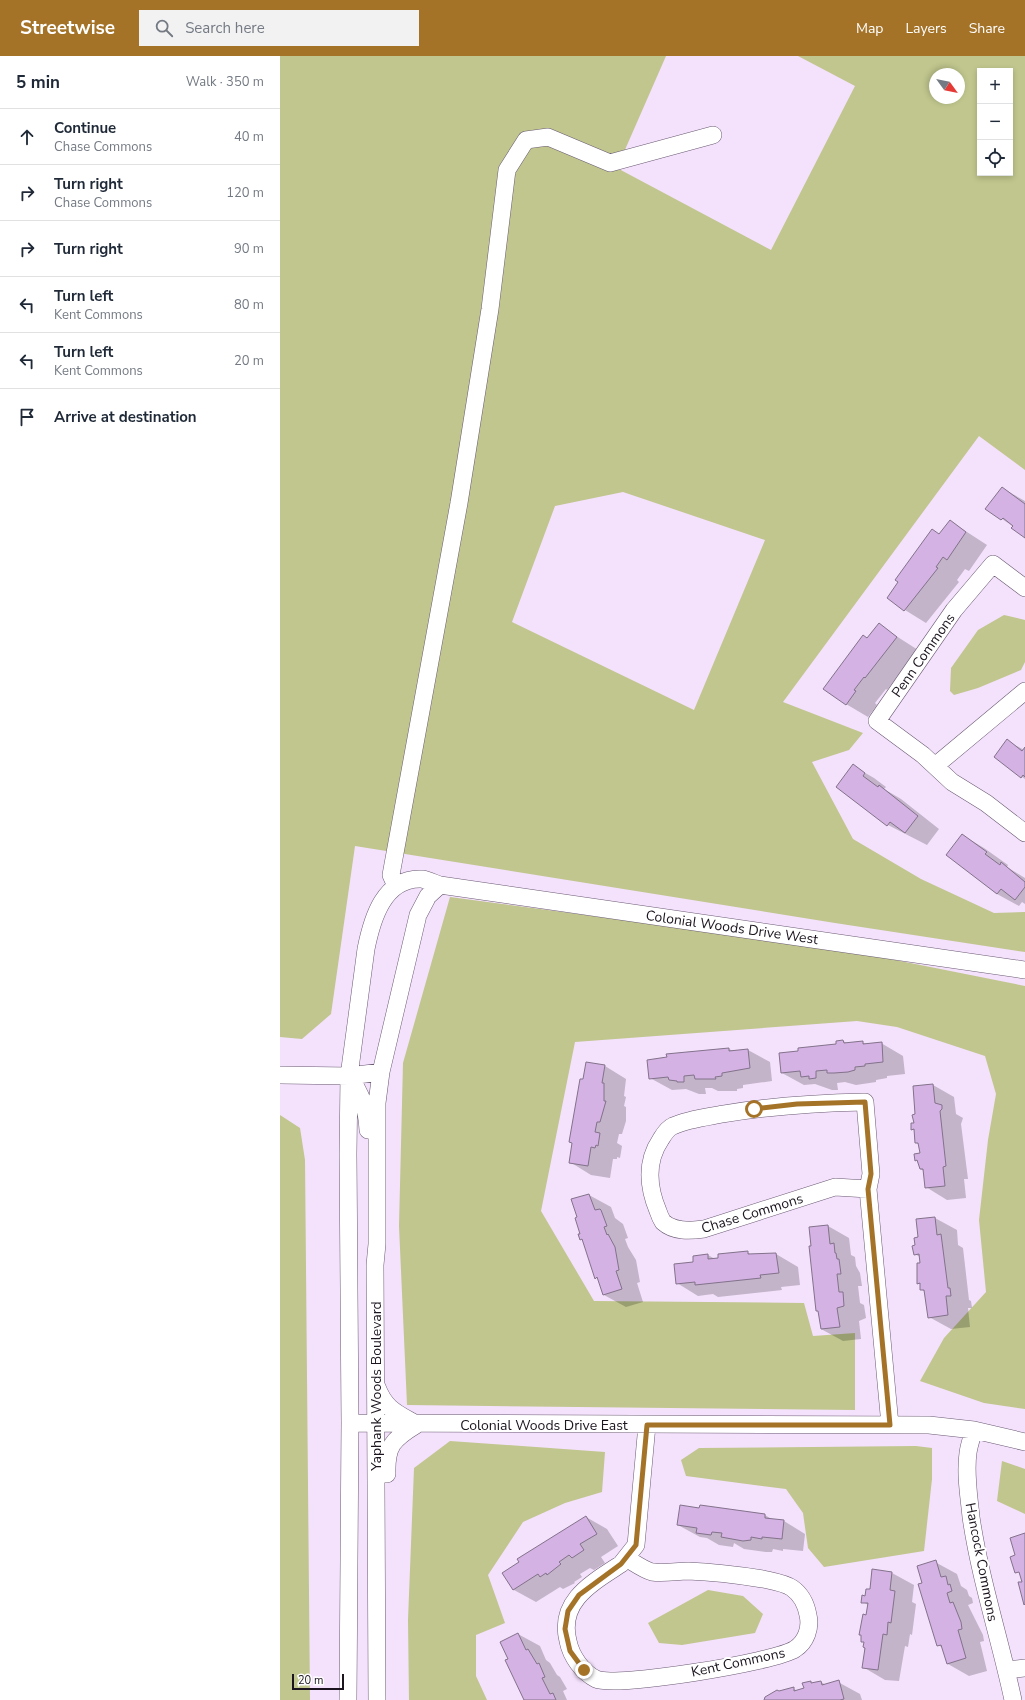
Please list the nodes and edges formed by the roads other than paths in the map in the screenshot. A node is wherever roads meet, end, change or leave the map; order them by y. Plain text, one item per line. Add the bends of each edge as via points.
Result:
1 (713, 135) dead end
2 (1025, 588) edge
3 (1025, 691) edge
4 (935, 766) junction
5 (1025, 833) edge
6 (440, 885) junction
7 (396, 886) junction
8 (1025, 970) edge
9 (381, 1072) junction
10 (280, 1075) edge
11 (349, 1076) junction
12 (868, 1189) junction
13 (375, 1265) junction
14 (376, 1385) junction
15 (350, 1423) junction
16 (376, 1424) junction
17 (416, 1424) junction
18 (647, 1425) junction
19 (890, 1425) junction
20 (974, 1430) junction
21 (1025, 1442) edge
22 (626, 1558) junction
23 (377, 1563) junction
24 (1025, 1668) edge
25 (1007, 1670) junction
26 (348, 1700) edge
27 (377, 1700) edge
28 (1013, 1700) edge

1 - 7 street via 610,163 548,137 526,140 507,170 490,308 459,503 391,875
2 - 4 street, Penn Commons via 993,564 954,610 877,721
3 - 4 street
4 - 5 street, Penn Commons via 952,782
6 - 7 street, Yaphank Woods Boulevard via 423,879 408,880
6 - 8 street, Colonial Woods Drive West
6 - 9 street, Yaphank Woods Boulevard via 428,896 418,915
7 - 11 street, Yaphank Woods Boulevard via 377,910 370,929
9 - 11 street
9 - 13 street, Yaphank Woods Boulevard via 377,1103
10 - 11 street
11 - 13 street via 361,1094 367,1113 367,1252
11 - 15 street, Yaphank Woods Boulevard
12 - 12 street, Chase Commons via 871,1174 865,1102 797,1104 754,1109 699,1118 672,1126 654,1148 649,1174 654,1202 662,1221 674,1228 690,1231 704,1229 835,1187
12 - 19 street, Chase Commons
13 - 14 street, Yaphank Woods Boulevard
14 - 16 street, Yaphank Woods Boulevard
14 - 17 street via 386,1404
15 - 16 street, Colonial Woods Drive East
15 - 26 street, Yaphank Woods Boulevard
16 - 17 street, Colonial Woods Drive East
16 - 23 street, Yaphank Woods Boulevard
17 - 18 street, Colonial Woods Drive East
17 - 23 street via 398,1436 391,1445 387,1458 387,1549
18 - 19 street, Colonial Woods Drive East
18 - 22 street, Kent Commons via 636,1545
19 - 20 street, Colonial Woods Drive East via 929,1425
20 - 21 street, Colonial Woods Drive East
20 - 25 street, Hancock Commons via 968,1453 968,1490 975,1541 988,1603
22 - 22 street, Kent Commons via 579,1595 568,1611 565,1629 570,1651 584,1670 597,1680 650,1678 724,1668 795,1650 807,1636 810,1621 805,1601 792,1587 724,1572 651,1572
23 - 27 street, Yaphank Woods Boulevard
24 - 25 street
25 - 28 street, Hancock Commons

